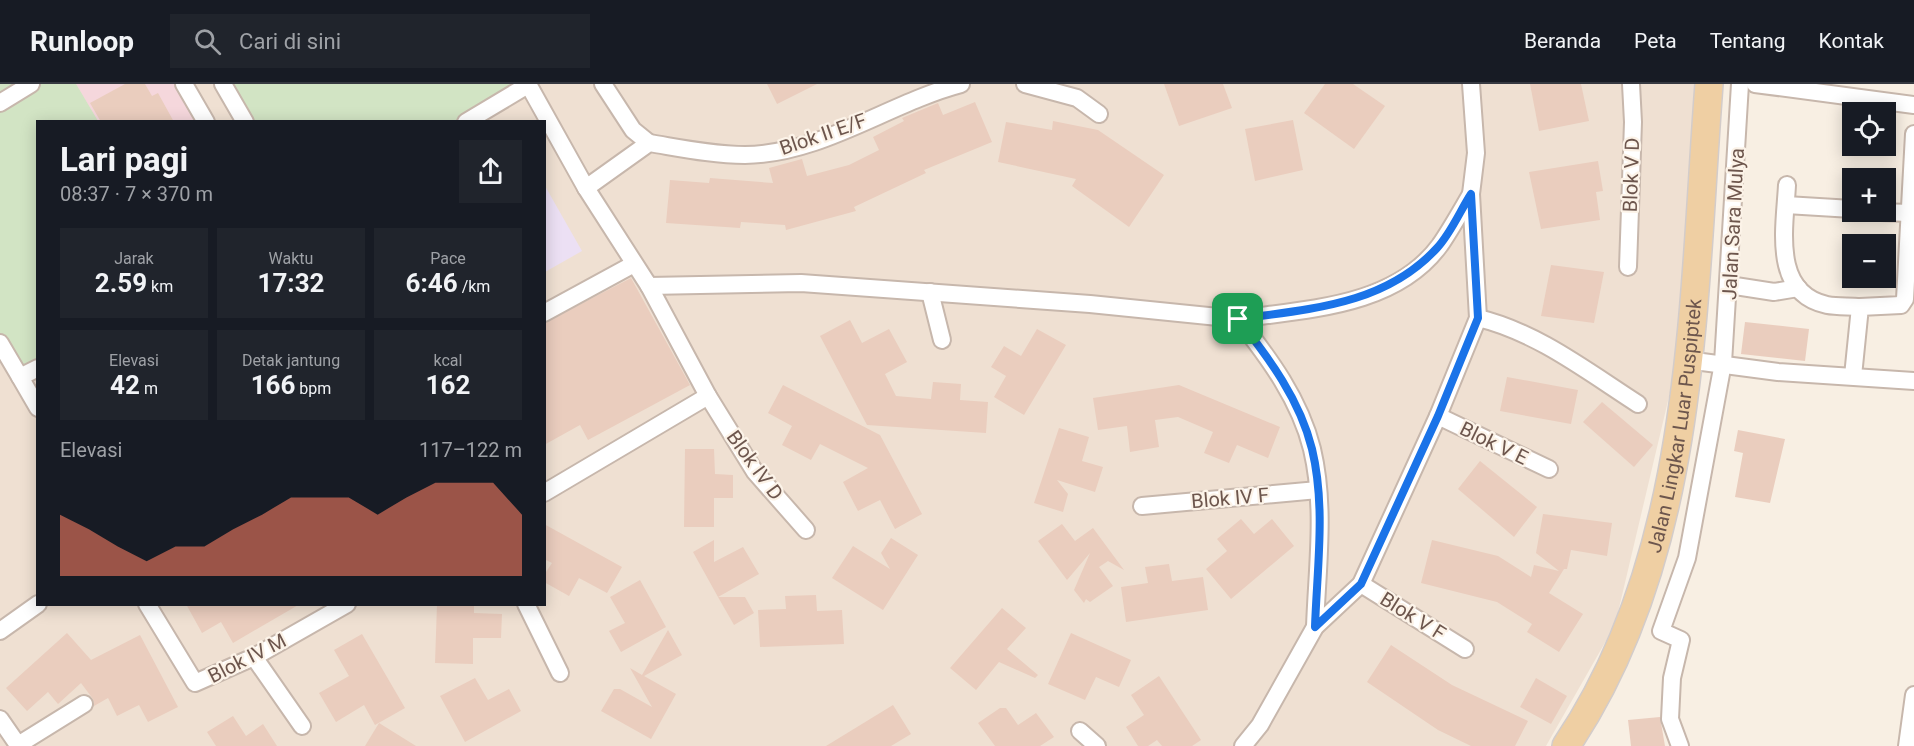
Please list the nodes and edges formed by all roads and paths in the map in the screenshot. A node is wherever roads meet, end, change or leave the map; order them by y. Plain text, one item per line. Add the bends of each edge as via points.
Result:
1 (31, 84) edge
2 (184, 84) edge
3 (223, 84) edge
4 (603, 84) edge
5 (961, 84) edge
6 (1024, 84) edge
7 (1471, 84) edge
8 (1631, 84) edge
9 (1709, 84) edge
10 (1740, 84) edge
11 (1755, 84) edge
12 (528, 85) edge
13 (0, 103) edge
14 (1914, 105) edge
15 (1099, 114) dead end
16 (205, 120) edge
17 (244, 120) edge
18 (469, 120) edge
19 (1914, 134) edge
20 (649, 143) junction
21 (1787, 185) dead end
22 (586, 188) junction
23 (1471, 194) junction
24 (1786, 205) junction
25 (1842, 209) edge
26 (1896, 213) edge
27 (1909, 213) junction
28 (634, 264) junction
29 (1628, 267) dead end
30 (1730, 285) junction
31 (649, 286) junction
32 (1798, 288) junction
33 (930, 292) junction
34 (1860, 307) junction
35 (546, 312) edge
36 (1478, 318) junction
37 (1238, 319) junction
38 (942, 340) dead end
39 (0, 343) edge
40 (1687, 360) junction
41 (1723, 363) junction
42 (36, 369) edge
43 (1853, 376) junction
44 (20, 377) junction
45 (1914, 381) edge
46 (708, 396) junction
47 (1638, 404) dead end
48 (36, 405) edge
49 (1438, 416) junction
50 (1549, 470) dead end
51 (1318, 490) junction
52 (546, 491) edge
53 (1142, 506) dead end
54 (806, 530) dead end
55 (1361, 584) junction
56 (36, 605) edge
57 (148, 606) edge
58 (343, 606) edge
59 (527, 606) edge
60 (1315, 627) junction
61 (0, 631) edge
62 (1465, 649) dead end
63 (254, 657) junction
64 (560, 673) dead end
65 (1914, 695) edge
66 (84, 704) dead end
67 (0, 719) edge
68 (302, 726) dead end
69 (1080, 731) dead end
70 (18, 745) edge
71 (1097, 746) edge
72 (1243, 746) edge
73 (1566, 746) edge
74 (1680, 746) edge
75 (1907, 746) edge

1 - 13 street
2 - 16 street
3 - 17 street
4 - 20 street via 633,130
5 - 20 street, Blok II E/F via 934,91 805,144 772,152 744,155
6 - 15 street via 1077,98
7 - 23 street via 1476,153
8 - 29 street, Blok V D
9 - 40 main road, Jalan Lingkar Luar Puspiptek
10 - 30 street, Jalan Sara Mulya
11 - 14 street
12 - 18 street
12 - 22 street, Blok IV D
19 - 27 street
20 - 22 street
21 - 24 street
22 - 28 street, Blok IV D
23 - 36 street
23 - 37 street via 1439,246 1416,270 1393,285 1347,301
24 - 25 street
24 - 32 street via 1784,252 1790,280
26 - 27 street
27 - 34 street via 1905,299 1894,307
28 - 31 street, Blok IV D
28 - 35 street
30 - 32 street via 1774,292
30 - 41 street, Jalan Sara Mulya
31 - 33 street via 801,283
31 - 46 street, Blok IV D
32 - 34 street via 1825,304
33 - 37 street
33 - 38 street
34 - 43 street
36 - 47 street via 1552,349
36 - 49 street
37 - 51 street via 1268,356 1291,398 1312,449
39 - 44 street
40 - 41 street
40 - 73 main road, Jalan Lingkar Luar Puspiptek via 1673,469 1654,554 1624,638 1590,711
41 - 43 street via 1778,372
41 - 74 street, Jalan Sara Mulya via 1687,558 1662,631 1681,640 1672,678 1671,719
42 - 44 street
43 - 45 street
44 - 48 street
46 - 52 street
46 - 54 street, Blok IV D via 755,472
49 - 50 street, Blok V E
49 - 55 street
51 - 53 street, Blok IV F
51 - 60 street
55 - 60 street
55 - 62 street, Blok V F
56 - 61 street
57 - 63 street, Blok IV M via 195,682
58 - 63 street, Blok IV M
59 - 64 street
60 - 72 street via 1260,725
63 - 68 street
65 - 75 street
66 - 70 street
67 - 70 street
69 - 71 street

